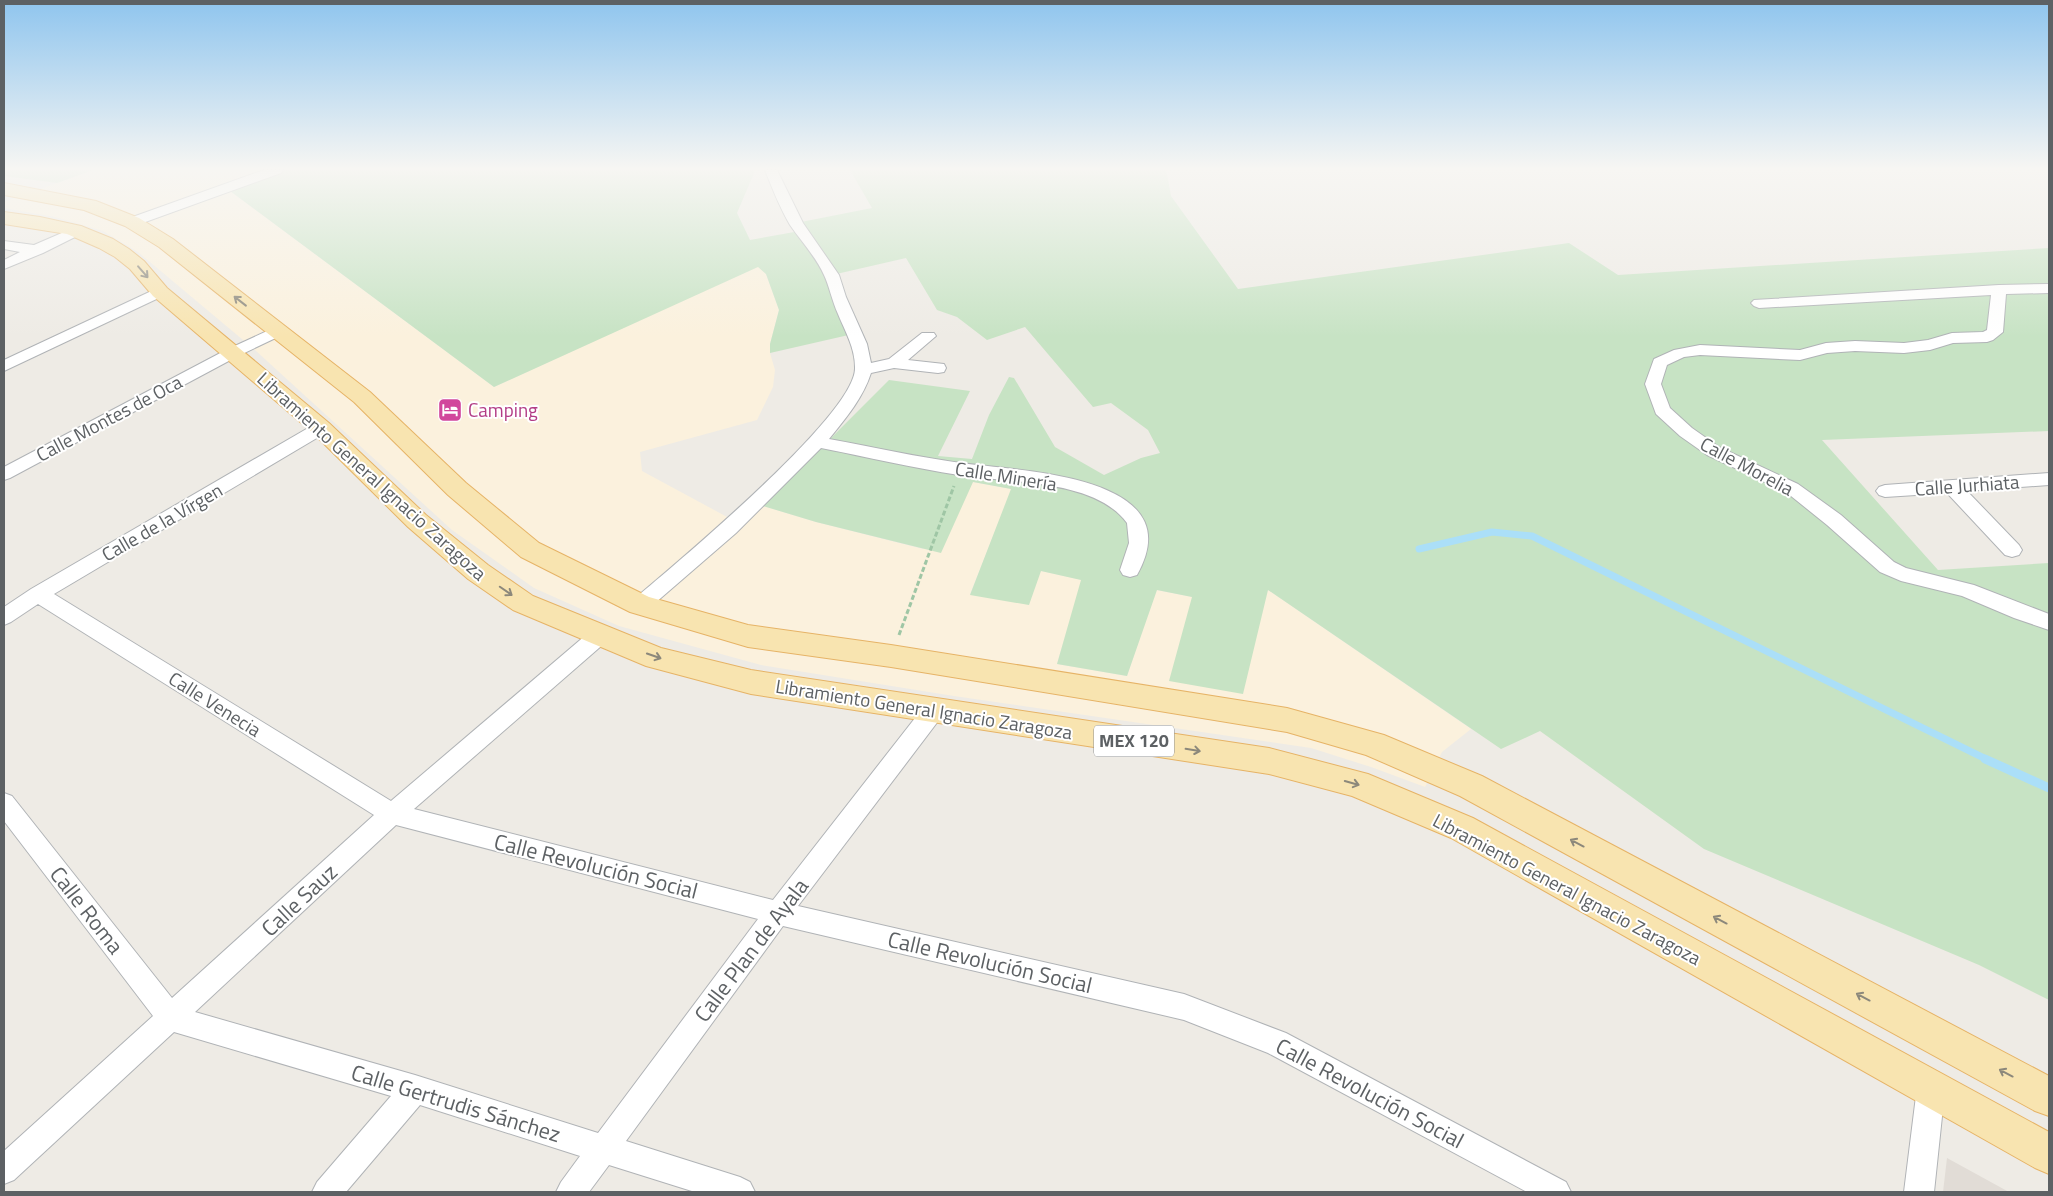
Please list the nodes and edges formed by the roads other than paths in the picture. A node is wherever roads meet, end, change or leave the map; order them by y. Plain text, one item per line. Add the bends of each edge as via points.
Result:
1 (61, 226) edge
2 (138, 226) edge
3 (798, 226) edge
4 (78, 230) junction
5 (4, 245) edge
6 (38, 250) junction
7 (4, 265) edge
8 (2049, 289) edge
9 (1999, 290) junction
10 (160, 292) junction
11 (1759, 304) dead end
12 (278, 331) junction
13 (928, 336) dead end
14 (224, 357) junction
15 (894, 363) junction
16 (4, 366) edge
17 (938, 368) dead end
18 (864, 369) junction
19 (321, 428) junction
20 (817, 442) junction
21 (4, 474) edge
22 (2049, 479) edge
23 (1950, 486) junction
24 (1885, 490) dead end
25 (2012, 550) dead end
26 (1130, 570) dead end
27 (38, 594) junction
28 (640, 605) junction
29 (4, 617) edge
30 (2049, 622) edge
31 (600, 635) junction
32 (934, 710) junction
33 (4, 803) edge
34 (392, 814) junction
35 (778, 913) junction
36 (171, 1018) junction
37 (1931, 1088) junction
38 (415, 1089) junction
39 (2049, 1096) edge
40 (602, 1150) junction
41 (2049, 1154) edge
42 (4, 1170) edge
43 (327, 1192) edge
44 (571, 1192) edge
45 (740, 1192) edge
46 (1556, 1192) edge
47 (1919, 1192) edge

1 - 4 main road, Libramiento General Ignacio Zaragoza / MEX 120
12 -> 2 main road, MEX 120 via 166,243
3 - 18 street via 832,275 859,344
4 - 6 street
4 -> 10 main road, Libramiento General Ignacio Zaragoza / MEX 120 via 109,244 137,265
5 - 6 street
6 - 7 street
8 - 9 street
9 - 11 street
9 - 30 street, Calle Morelia via 1994,332 1987,337 1952,338 1904,348 1836,347 1800,355 1700,350 1680,353 1660,362 1653,384 1662,410 1686,432 1714,451 1792,488 1887,567 1918,579 1967,590
10 - 14 main road, Libramiento General Ignacio Zaragoza / MEX 120
10 - 16 street
12 - 14 street, Calle Montes de Oca
12 - 28 main road, MEX 120 via 362,398 458,489 530,550
13 - 15 street
14 - 19 main road, Libramiento General Ignacio Zaragoza / MEX 120
14 - 21 street, Calle Montes de Oca
15 - 17 street
15 - 18 street
18 - 20 street via 860,384 846,407
19 - 27 street, Calle de la Vírgen
19 -> 31 main road, Libramiento General Ignacio Zaragoza / MEX 120 via 417,521 478,572 524,604
20 - 26 street, Calle Minería via 960,469 1044,479 1087,490 1114,502 1133,517 1140,537
20 - 28 street via 729,528
22 - 23 street, Calle Jurhiata
23 - 24 street, Calle Jurhiata
23 - 25 street
27 - 29 street, Calle de la Vírgen
27 - 34 street, Calle Venecia
39 -> 28 main road, MEX 120 via 1471,786 1373,744 1286,720 748,636
31 -> 32 main road, Libramiento General Ignacio Zaragoza / MEX 120 via 656,658 751,682
31 - 34 street, Calle Sauz
32 - 35 street, Calle Plan de Ayala
32 -> 37 main road, Libramiento General Ignacio Zaragoza / MEX 120 via 1269,761 1357,784 1462,828
33 - 36 street, Calle Roma
34 - 35 street, Calle Revolución Social
34 - 36 street, Calle Sauz
35 - 40 street, Calle Plan de Ayala
35 - 46 street, Calle Revolución Social via 1184,1007 1276,1042
36 - 38 street, Calle Gertrudis Sánchez
36 - 42 street, Calle Sauz
37 - 41 main road, Libramiento General Ignacio Zaragoza / MEX 120
37 - 47 street
38 - 40 street, Calle Gertrudis Sánchez
38 - 43 street
40 - 44 street, Calle Plan de Ayala
40 - 45 street, Calle Gertrudis Sánchez

